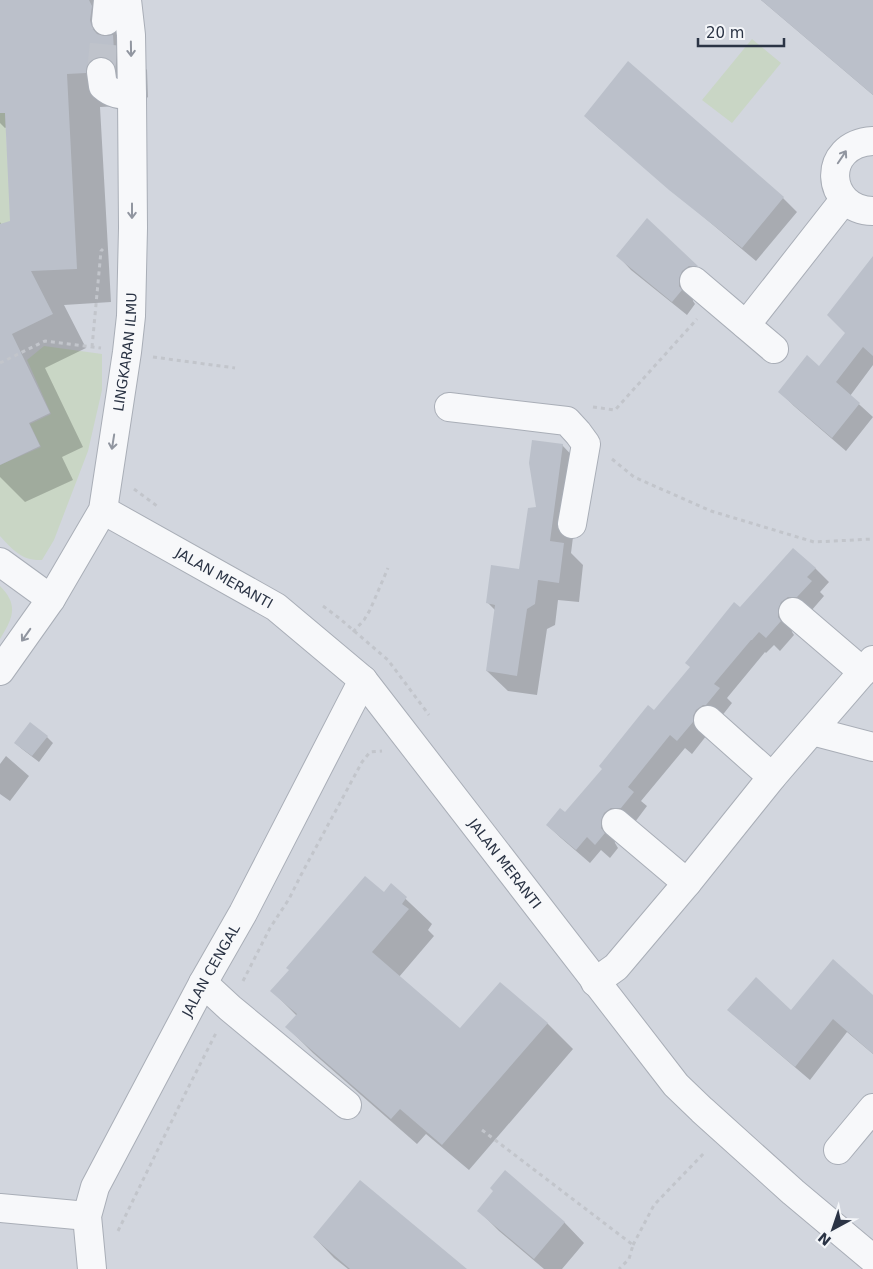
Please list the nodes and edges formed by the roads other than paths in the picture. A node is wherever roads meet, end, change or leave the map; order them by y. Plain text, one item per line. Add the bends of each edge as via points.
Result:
1 (126, 0) edge
2 (102, 72) tunnel mouth
3 (132, 95) junction
4 (873, 141) edge
5 (844, 200) junction
6 (873, 211) edge
7 (694, 281) dead end
8 (746, 326) junction
9 (774, 349) dead end
10 (449, 407) dead end
11 (103, 510) junction
12 (572, 524) dead end
13 (0, 562) edge
14 (51, 599) junction
15 (793, 612) dead end
16 (868, 666) edge
17 (0, 671) edge
18 (363, 680) junction
19 (708, 720) dead end
20 (812, 731) junction
21 (873, 747) edge
22 (772, 777) junction
23 (616, 823) dead end
24 (687, 883) junction
25 (595, 982) junction
26 (203, 983) junction
27 (347, 1105) dead end
28 (873, 1108) edge
29 (838, 1150) dead end
30 (0, 1208) edge
31 (87, 1216) junction
32 (873, 1259) edge
33 (92, 1269) edge

1 -> 3 street, LINGKARAN ILMU
2 - 3 street via 103,86 109,92
3 -> 11 street, LINGKARAN ILMU via 131,316
5 -> 4 street via 835,181 838,160 853,145
5 - 6 street via 854,207
5 - 8 street
7 - 8 street
8 - 9 street
10 - 12 street via 567,421 586,444
11 - 14 street, LINGKARAN ILMU
11 - 18 street, JALAN MERANTI via 276,607
13 - 14 street
14 -> 17 street, LINGKARAN ILMU
15 - 16 street
16 - 20 street
18 - 25 street, JALAN MERANTI
18 - 26 street, JALAN CENGAL
19 - 22 street
20 - 21 street
20 - 22 street
22 - 24 street
23 - 24 street
24 - 25 street via 616,967
25 - 32 street, JALAN MERANTI via 676,1085 793,1192
26 - 27 street
26 - 31 street, JALAN CENGAL via 94,1187
28 - 29 street
30 - 31 street
31 - 33 street, JALAN CENGAL

